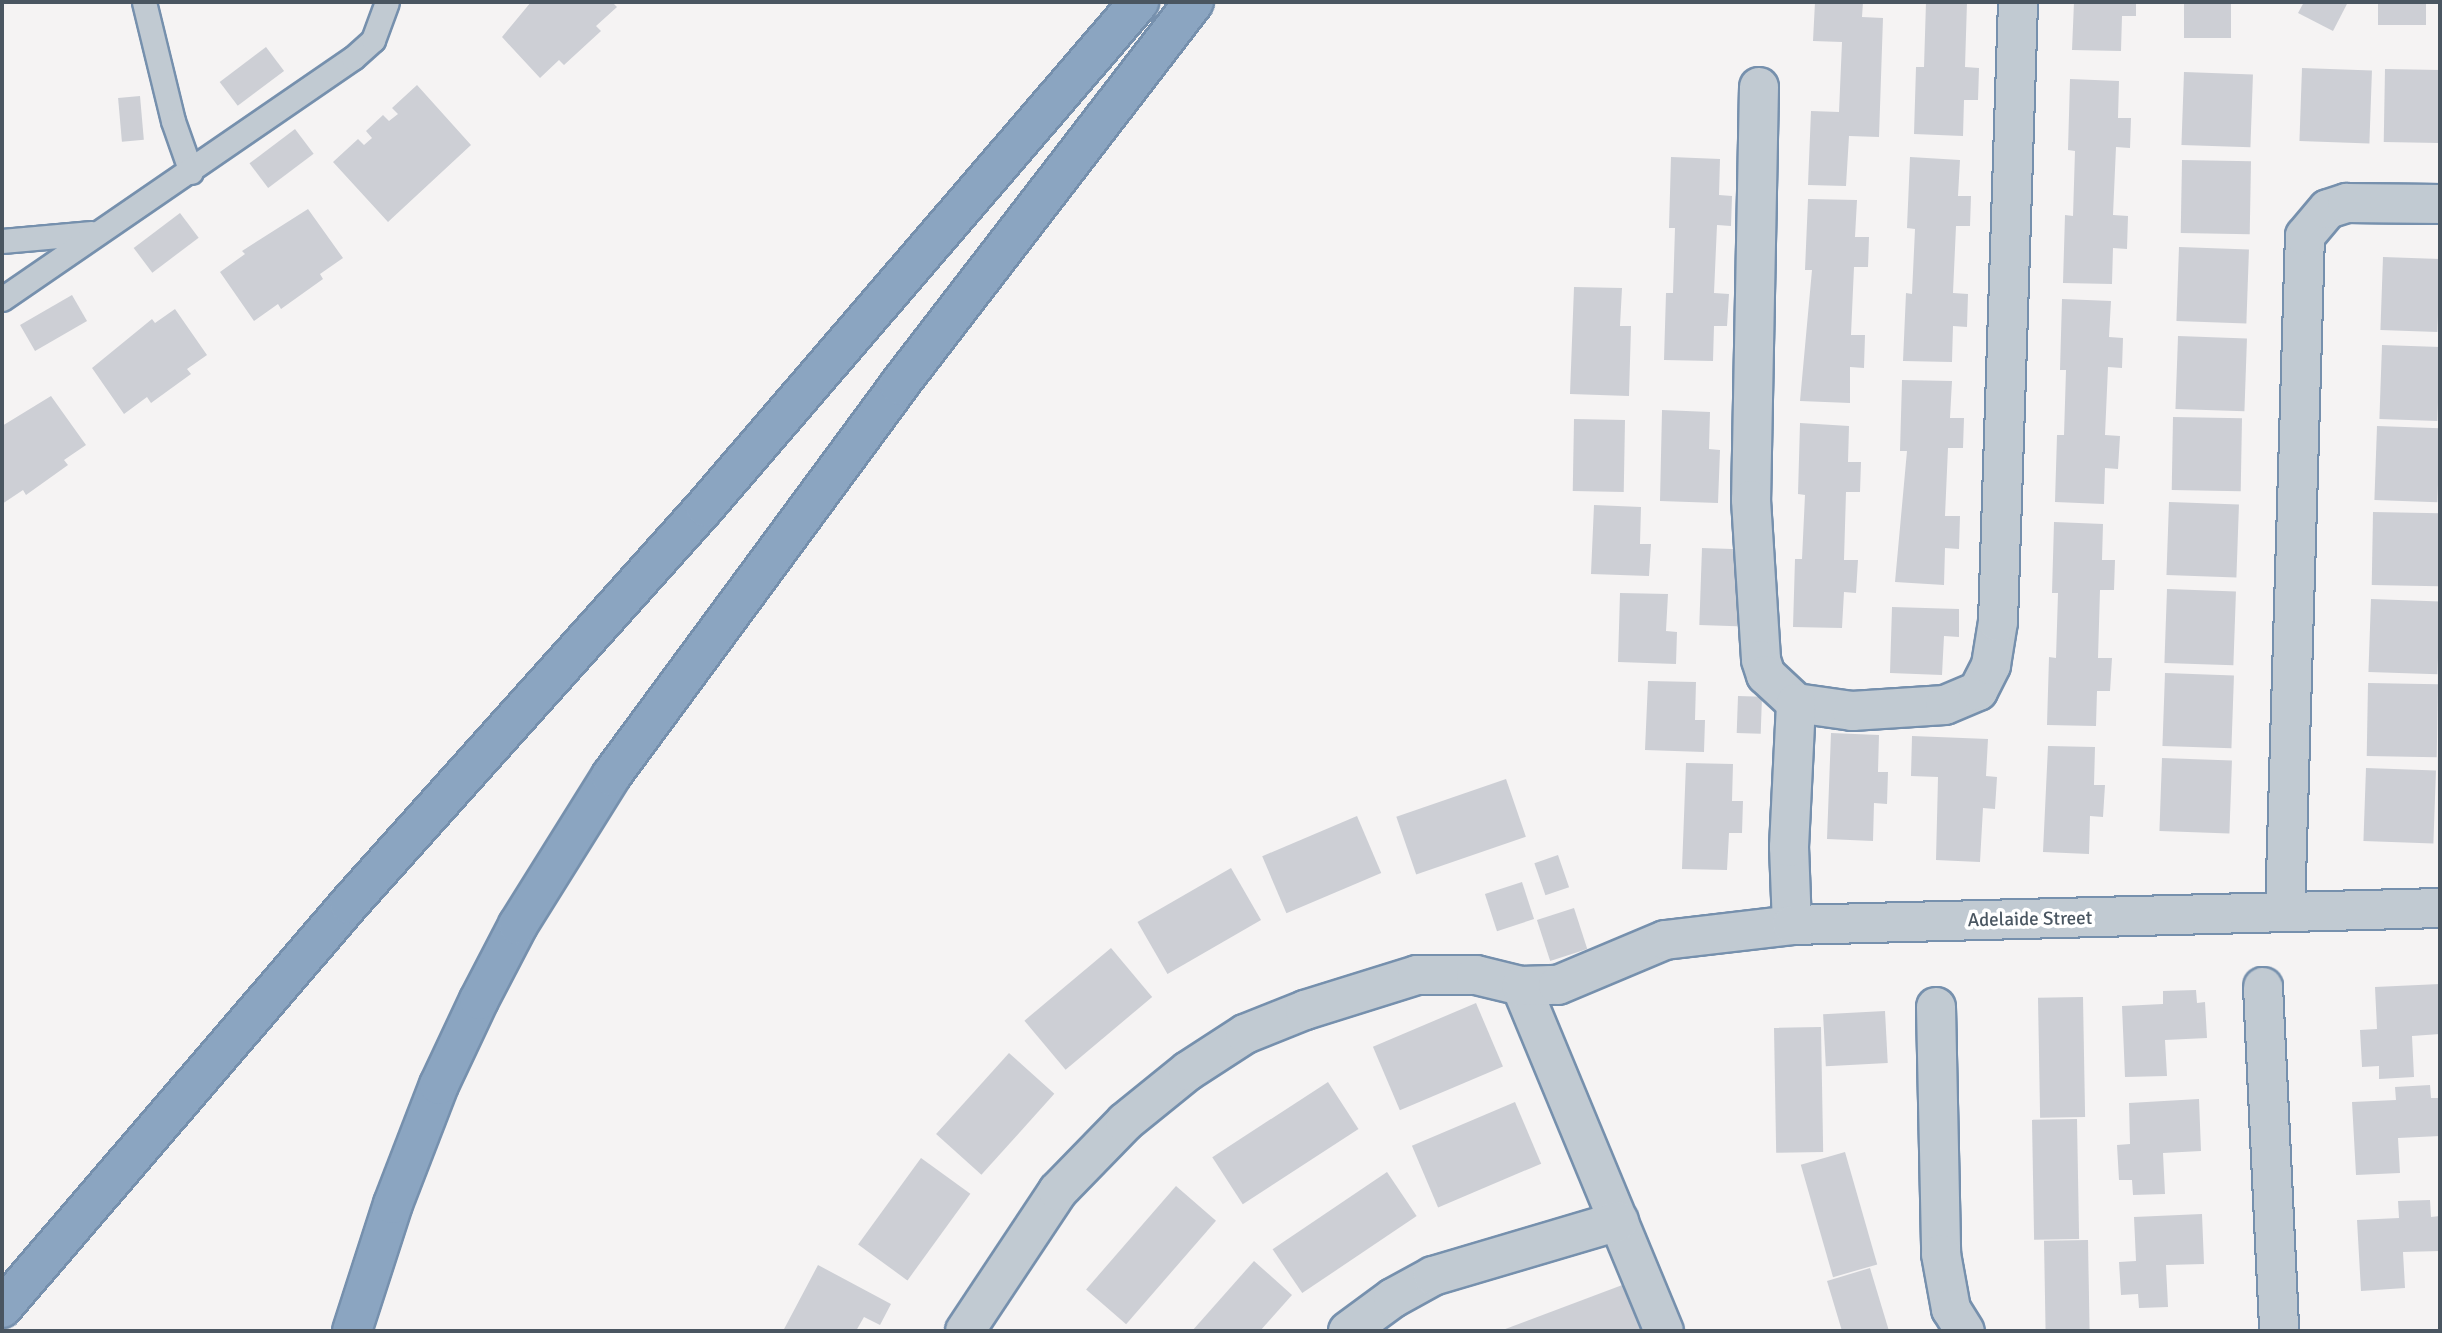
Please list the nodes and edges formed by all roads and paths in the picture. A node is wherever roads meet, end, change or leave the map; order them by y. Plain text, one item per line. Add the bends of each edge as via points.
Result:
1 (144, 2) edge
2 (387, 2) edge
3 (1139, 2) edge
4 (1194, 2) edge
5 (2018, 2) edge
6 (1759, 87) dead end
7 (191, 172) junction
8 (2440, 204) edge
9 (92, 233) junction
10 (2, 241) edge
11 (2, 299) edge
12 (1796, 703) junction
13 (2440, 908) edge
14 (2285, 912) junction
15 (1792, 925) junction
16 (1521, 986) junction
17 (2263, 987) dead end
18 (1936, 1007) dead end
19 (1619, 1221) junction
20 (2, 1308) edge
21 (352, 1331) edge
22 (965, 1331) edge
23 (1348, 1331) edge
24 (1664, 1331) edge
25 (1965, 1331) edge
26 (2279, 1331) edge

1 - 7 lane via 173,121
2 - 7 lane via 373,40 353,58
3 - 20 highway via 705,507 349,904
4 - 21 highway via 891,396 611,776 518,925 450,1060 393,1204
5 - 12 street via 1998,622 1991,665 1978,691 1945,705 1852,711
6 - 12 street via 1751,500 1756,620 1766,675
7 - 9 lane
8 - 14 street via 2347,203 2328,209 2305,236
9 - 10 lane
9 - 11 lane
12 - 15 street via 1789,847
13 - 14 street, Adelaide Street
14 - 15 street, Adelaide Street
15 - 16 street, Adelaide Street via 1665,940 1558,985
16 - 19 street
16 - 22 street, Adelaide Street via 1476,975 1416,975 1245,1034 1188,1071 1125,1122 1058,1191
17 - 26 street
18 - 25 street via 1941,1254 1951,1309
19 - 23 street via 1433,1276
19 - 24 street

